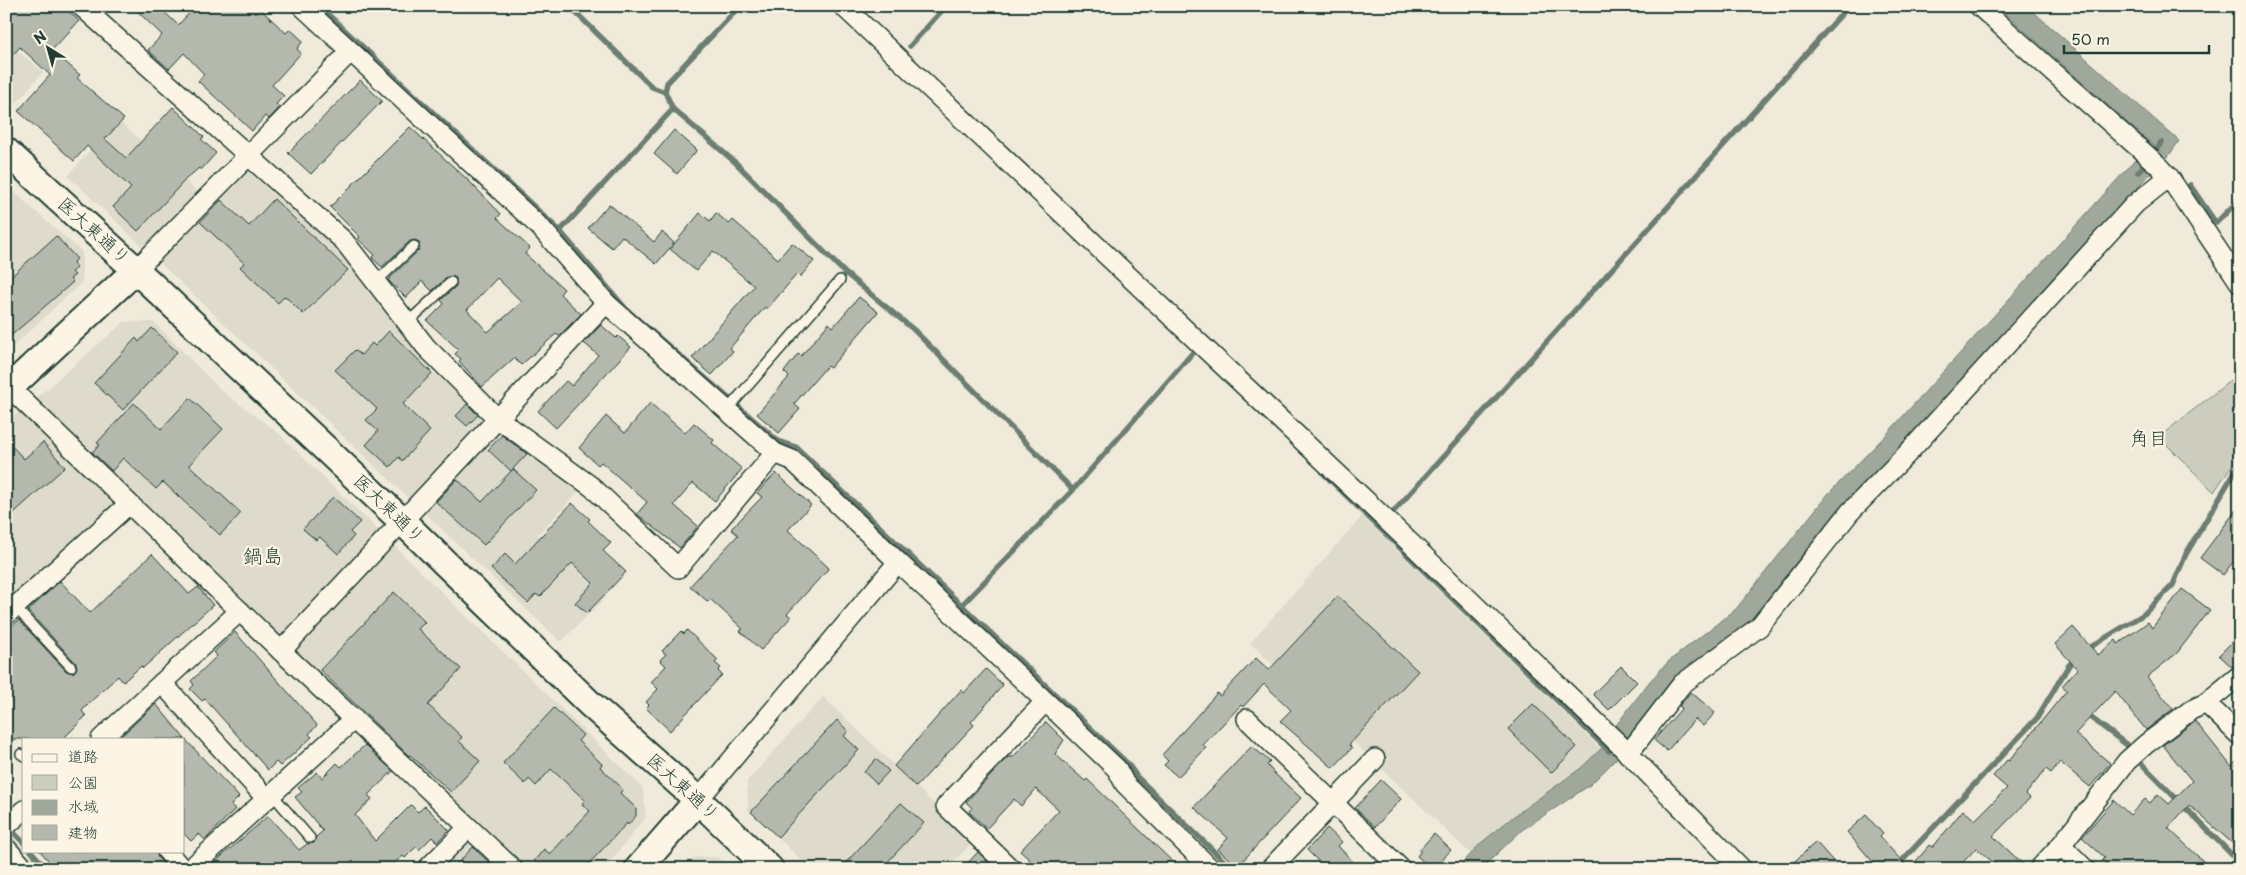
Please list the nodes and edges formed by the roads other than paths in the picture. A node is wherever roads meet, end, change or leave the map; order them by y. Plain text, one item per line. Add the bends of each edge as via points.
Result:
1 (81, 6) edge
2 (302, 6) edge
3 (843, 6) edge
4 (1979, 6) edge
5 (350, 52) junction
6 (6, 151) edge
7 (248, 157) junction
8 (2164, 172) junction
9 (414, 246) dead end
10 (136, 270) junction
11 (840, 280) dead end
12 (376, 282) junction
13 (451, 282) dead end
14 (2240, 283) edge
15 (606, 303) junction
16 (407, 323) junction
17 (8, 389) edge
18 (732, 405) junction
19 (497, 418) junction
20 (776, 453) junction
21 (129, 504) junction
22 (403, 522) junction
23 (898, 562) junction
24 (11, 611) edge
25 (240, 611) junction
26 (281, 651) junction
27 (71, 667) dead end
28 (2240, 675) edge
29 (162, 683) junction
30 (1044, 702) junction
31 (2206, 703) junction
32 (354, 719) junction
33 (1247, 719) dead end
34 (2240, 736) edge
35 (102, 738) edge
36 (1621, 746) junction
37 (1375, 759) dead end
38 (269, 796) junction
39 (698, 800) junction
40 (1333, 803) junction
41 (22, 812) edge
42 (6, 826) edge
43 (468, 828) junction
44 (310, 838) dead end
45 (2062, 845) junction
46 (6, 848) edge
47 (168, 852) edge
48 (25, 869) edge
49 (182, 869) edge
50 (190, 869) edge
51 (427, 869) edge
52 (513, 869) edge
53 (638, 869) edge
54 (770, 869) edge
55 (1011, 869) edge
56 (1212, 869) edge
57 (1270, 869) edge
58 (1401, 869) edge
59 (1742, 869) edge
60 (2039, 869) edge
61 (2085, 869) edge

1 - 7 street
2 - 5 street
3 - 36 street
4 - 8 street
5 - 7 street
5 - 15 street via 541,228
6 - 10 street, 医大東通り
7 - 10 street
7 - 12 street via 344,241
8 - 14 street
8 - 36 street via 1908,453 1850,512 1759,628 1682,684
9 - 12 lane
10 - 17 street
10 - 22 street, 医大東通り
11 - 18 lane
12 - 16 street
13 - 16 lane
15 - 18 street
15 - 19 street
16 - 19 street via 426,347
17 - 21 street
18 - 20 street
19 - 20 street via 592,487 678,568
19 - 22 street
20 - 23 street via 792,460
21 - 24 street
21 - 25 street
22 - 26 street
22 - 39 street, 医大東通り via 589,703
23 - 30 street
23 - 39 street
24 - 27 lane
25 - 26 street
25 - 29 street
26 - 32 street
28 - 31 street
29 - 35 street
29 - 38 street
30 - 55 street via 946,806
30 - 56 street via 1117,769 1125,784
31 - 34 street
31 - 45 street via 2191,710 2127,761
32 - 38 street
32 - 43 street
33 - 40 street
36 - 59 street
37 - 40 street
38 - 44 lane
38 - 50 street
39 - 53 street
39 - 54 street, 医大東通り
40 - 57 street
40 - 58 street
41 - 42 street
43 - 51 street
43 - 52 street
45 - 60 street
45 - 61 street
46 - 48 street
47 - 49 street

